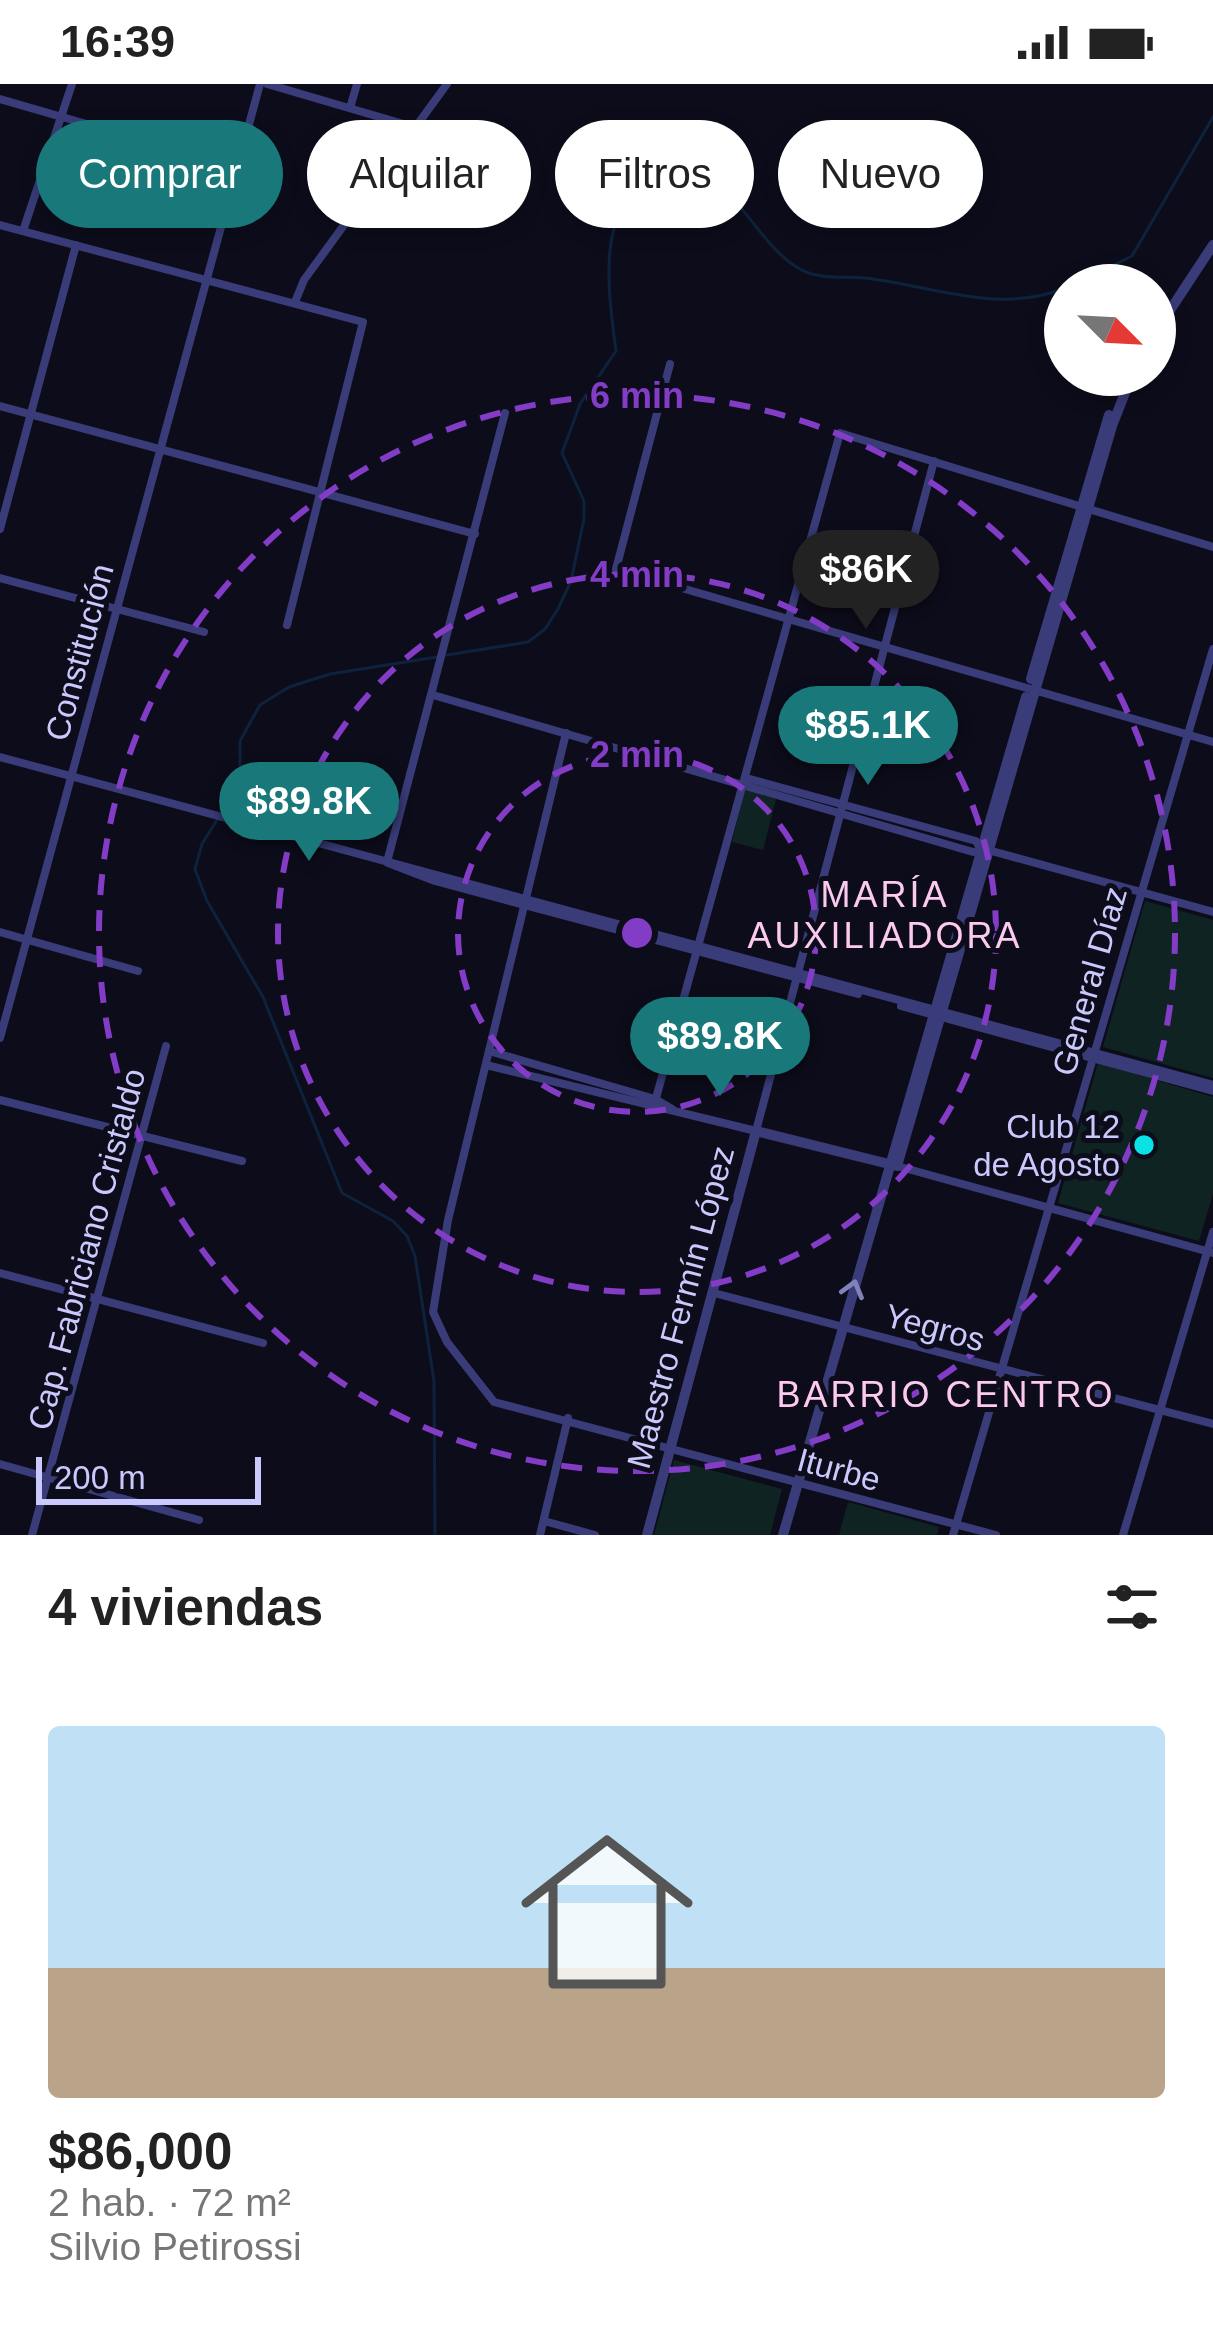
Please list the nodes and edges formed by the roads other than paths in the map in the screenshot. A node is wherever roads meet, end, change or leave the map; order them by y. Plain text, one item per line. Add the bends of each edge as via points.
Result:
1 (72, 84) edge
2 (263, 84) edge
3 (358, 84) edge
4 (447, 84) edge
5 (0, 99) edge
6 (350, 108) junction
7 (63, 117) junction
8 (73, 120) edge
9 (251, 120) edge
10 (390, 120) edge
11 (422, 120) edge
12 (0, 225) edge
13 (218, 228) edge
14 (343, 228) edge
15 (23, 231) junction
16 (76, 245) junction
17 (1213, 245) edge
18 (203, 278) junction
19 (1176, 301) edge
20 (295, 302) junction
21 (670, 364) dead end
22 (1120, 396) edge
23 (0, 406) edge
24 (506, 412) dead end
25 (31, 415) junction
26 (157, 448) junction
27 (934, 461) junction
28 (320, 491) junction
29 (1084, 508) junction
30 (0, 529) edge
31 (475, 534) junction
32 (1213, 547) edge
33 (0, 578) edge
34 (116, 608) junction
35 (789, 617) junction
36 (287, 625) dead end
37 (204, 632) dead end
38 (885, 646) junction
39 (1213, 649) edge
40 (1032, 690) junction
41 (434, 695) junction
42 (566, 733) junction
43 (1188, 734) junction
44 (1213, 742) edge
45 (0, 757) edge
46 (71, 776) junction
47 (743, 784) junction
48 (842, 809) junction
49 (984, 849) junction
50 (387, 862) junction
51 (1139, 892) junction
52 (525, 902) junction
53 (1213, 912) edge
54 (0, 932) edge
55 (26, 940) junction
56 (699, 947) junction
57 (138, 971) dead end
58 (798, 976) junction
59 (937, 1014) junction
60 (0, 1038) edge
61 (166, 1046) dead end
62 (489, 1051) junction
63 (1092, 1056) junction
64 (486, 1064) junction
65 (1213, 1088) edge
66 (0, 1100) edge
67 (654, 1104) junction
68 (756, 1131) junction
69 (142, 1137) junction
70 (242, 1161) dead end
71 (893, 1165) junction
72 (1048, 1207) junction
73 (1213, 1232) edge
74 (1210, 1252) edge
75 (0, 1273) edge
76 (714, 1293) junction
77 (100, 1300) junction
78 (842, 1326) junction
79 (263, 1343) dead end
80 (1002, 1370) junction
81 (1160, 1408) junction
82 (568, 1418) junction
83 (1213, 1424) edge
84 (670, 1448) junction
85 (0, 1464) edge
86 (48, 1477) junction
87 (798, 1482) junction
88 (199, 1520) dead end
89 (544, 1522) junction
90 (955, 1530) edge
91 (32, 1535) edge
92 (540, 1535) edge
93 (595, 1535) edge
94 (647, 1535) edge
95 (783, 1535) edge
96 (996, 1535) edge
97 (1123, 1535) edge

1 - 7 street
2 - 6 street
2 - 9 street, Constitución
3 - 6 street
4 - 11 street
5 - 7 street
6 - 10 street
7 - 8 street
7 - 15 street
12 - 15 street
13 - 18 street, Constitución
14 - 20 street
15 - 16 street
16 - 18 street
16 - 25 street
17 - 19 street
18 - 20 street
18 - 26 street, Constitución
20 - 28 street via 363,322
21 - 35 street via 616,569
22 - 29 street via 1102,431
23 - 25 street
24 - 31 street
25 - 26 street
25 - 30 street
26 - 28 street
26 - 34 street, Constitución
27 - 29 street
27 - 35 street via 840,433
27 - 38 street, Maestro Fermín López
28 - 31 street
28 - 36 street
29 - 32 street
29 - 40 street
31 - 41 street
33 - 34 street
34 - 37 street
34 - 46 street, Constitución
35 - 38 street
35 - 47 street
38 - 40 street
38 - 48 street, Maestro Fermín López
39 - 43 street, General Díaz
40 - 43 street
40 - 49 street
41 - 42 street
41 - 50 street
42 - 47 street
42 - 52 street, Iturbe
43 - 44 street
43 - 51 street, General Díaz
45 - 46 street
46 - 50 street
46 - 55 street, Constitución
47 - 48 street
47 - 56 street
48 - 49 street
48 - 58 street, Maestro Fermín López
49 - 51 street
49 - 59 street
50 - 52 street
51 - 53 street
51 - 63 street, General Díaz
52 - 56 street
52 - 62 street, Iturbe
54 - 55 street
55 - 57 street
55 - 60 street, Constitución
56 - 58 street
56 - 67 street
58 - 59 street
58 - 68 street, Maestro Fermín López
59 - 63 street
59 - 71 street
61 - 69 street, Cap. Fabriciano Cristaldo
62 - 64 street, Iturbe
62 - 67 street
63 - 65 street
63 - 72 street, General Díaz
64 - 67 street
64 - 82 street, Iturbe via 433,1312 494,1402
66 - 69 street
67 - 68 street
68 - 71 street
68 - 76 street, Maestro Fermín López
69 - 70 street
69 - 77 street, Cap. Fabriciano Cristaldo
71 - 72 street
78 -> 71 street
72 - 74 street
72 - 80 street, General Díaz
73 - 74 street
74 - 81 street
75 - 77 street
76 - 78 street, Yegros
76 - 84 street, Maestro Fermín López
77 - 79 street
77 - 86 street, Cap. Fabriciano Cristaldo
78 - 80 street, Yegros
78 - 87 street
80 - 81 street, Yegros
80 - 90 street, General Díaz
81 - 83 street, Yegros
81 - 97 street
82 - 84 street, Iturbe
82 - 89 street
84 - 87 street, Iturbe
84 - 94 street, Maestro Fermín López
85 - 86 street
86 - 88 street
86 - 91 street, Cap. Fabriciano Cristaldo
87 - 90 street, Iturbe
87 - 95 street
89 - 92 street
89 - 93 street
90 - 96 street, Iturbe

